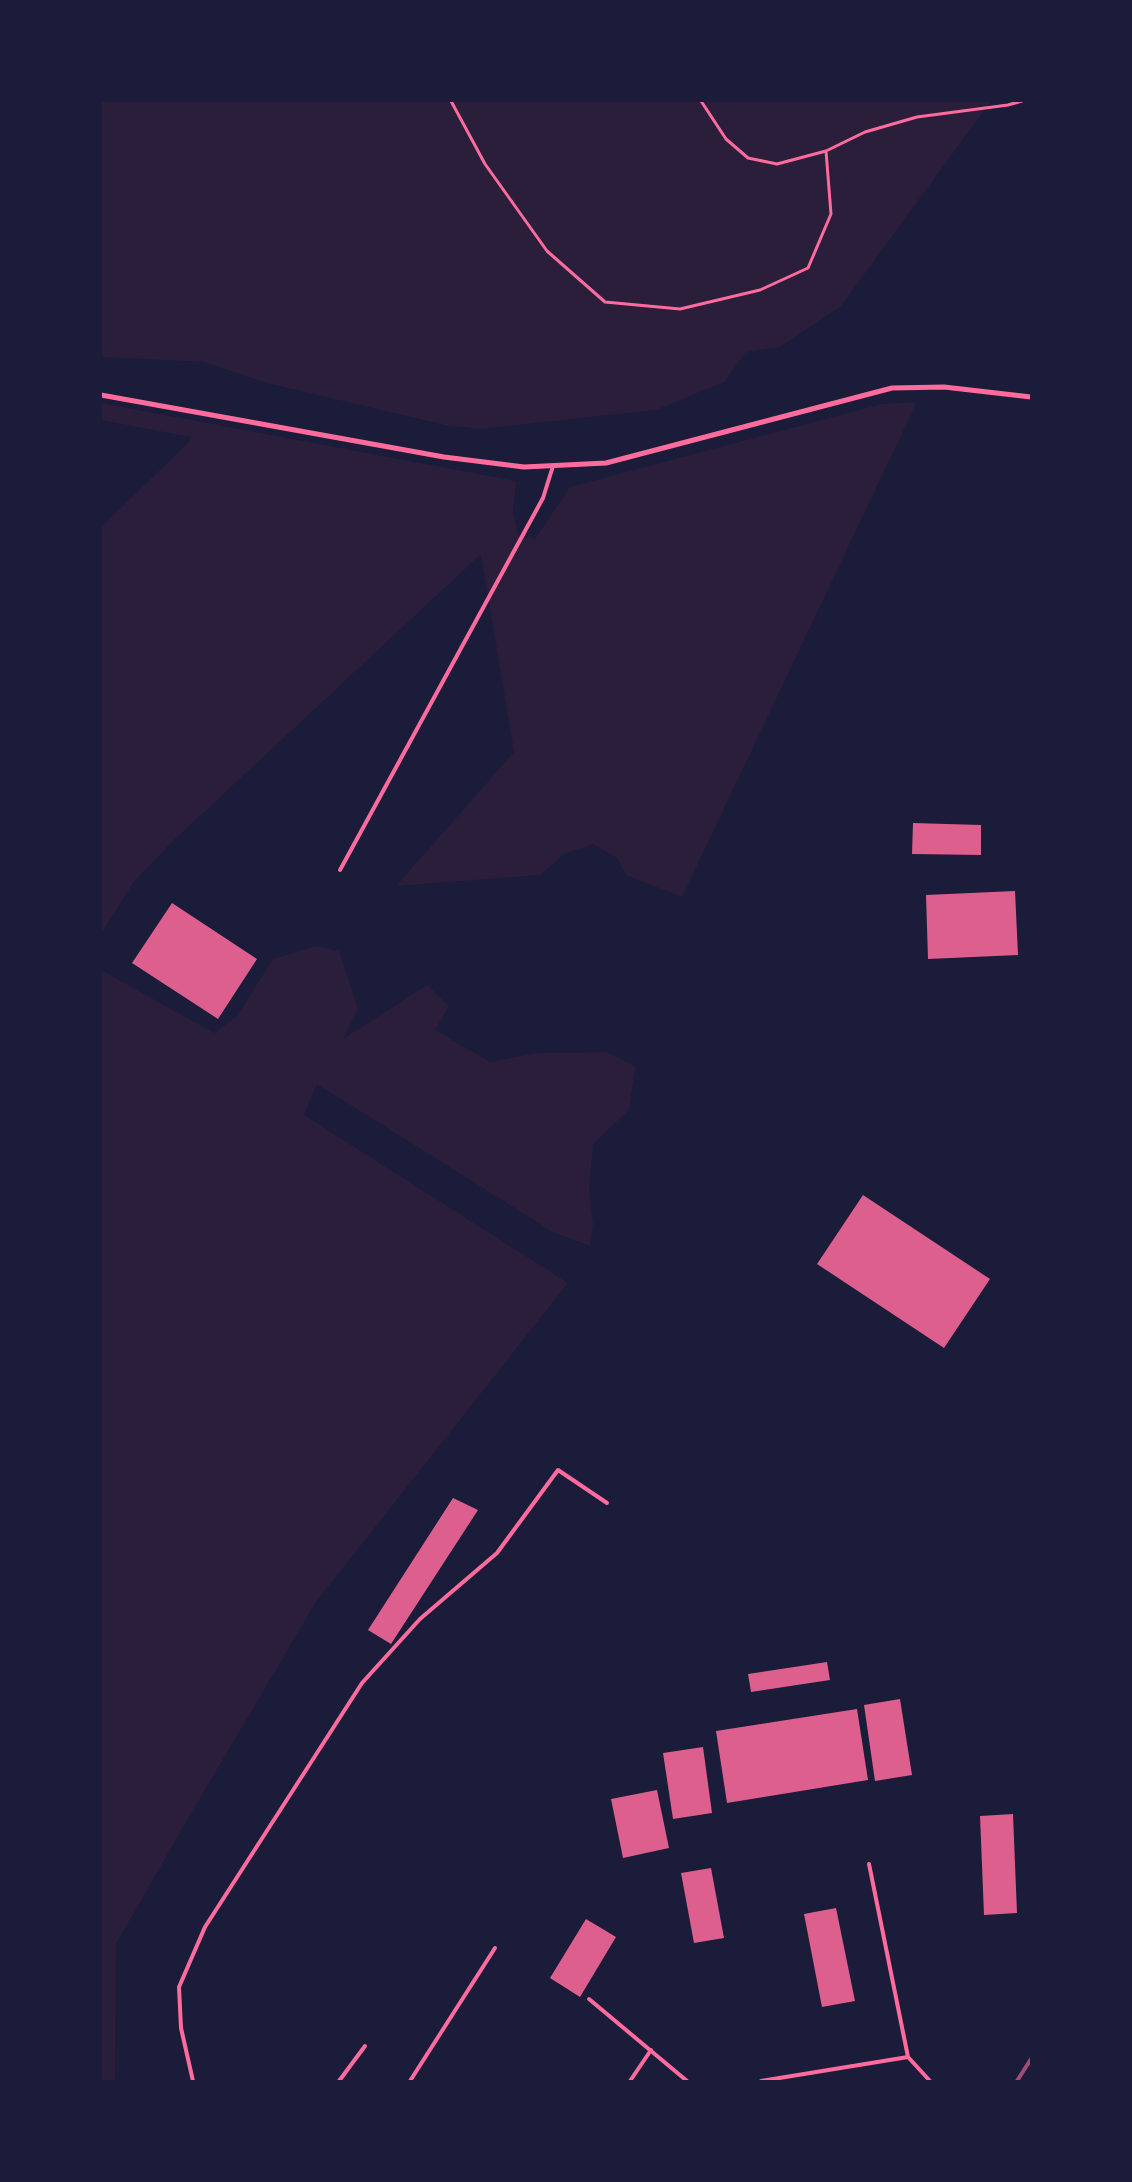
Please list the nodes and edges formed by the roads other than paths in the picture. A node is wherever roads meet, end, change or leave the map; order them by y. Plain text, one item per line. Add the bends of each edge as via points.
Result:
1 (101, 395) edge
2 (1031, 397) edge
3 (553, 466) junction
4 (340, 870) dead end
5 (608, 1503) dead end
6 (869, 1864) dead end
7 (495, 1948) dead end
8 (589, 1999) dead end
9 (365, 2046) dead end
10 (651, 2050) junction
11 (908, 2057) junction
12 (193, 2081) edge
13 (338, 2081) edge
14 (410, 2081) edge
15 (630, 2081) edge
16 (687, 2081) edge
17 (761, 2081) edge
18 (930, 2081) edge

1 - 3 street via 444,457 524,467
2 - 3 street via 944,387 892,388 606,464
3 - 4 lane via 543,498
5 - 12 lane via 558,1470 497,1553 420,1619 362,1683 201,1936 179,1987 181,2028
6 - 11 lane
7 - 14 lane
8 - 10 lane
9 - 13 lane
10 - 15 lane
10 - 16 lane
11 - 17 lane
11 - 18 lane

